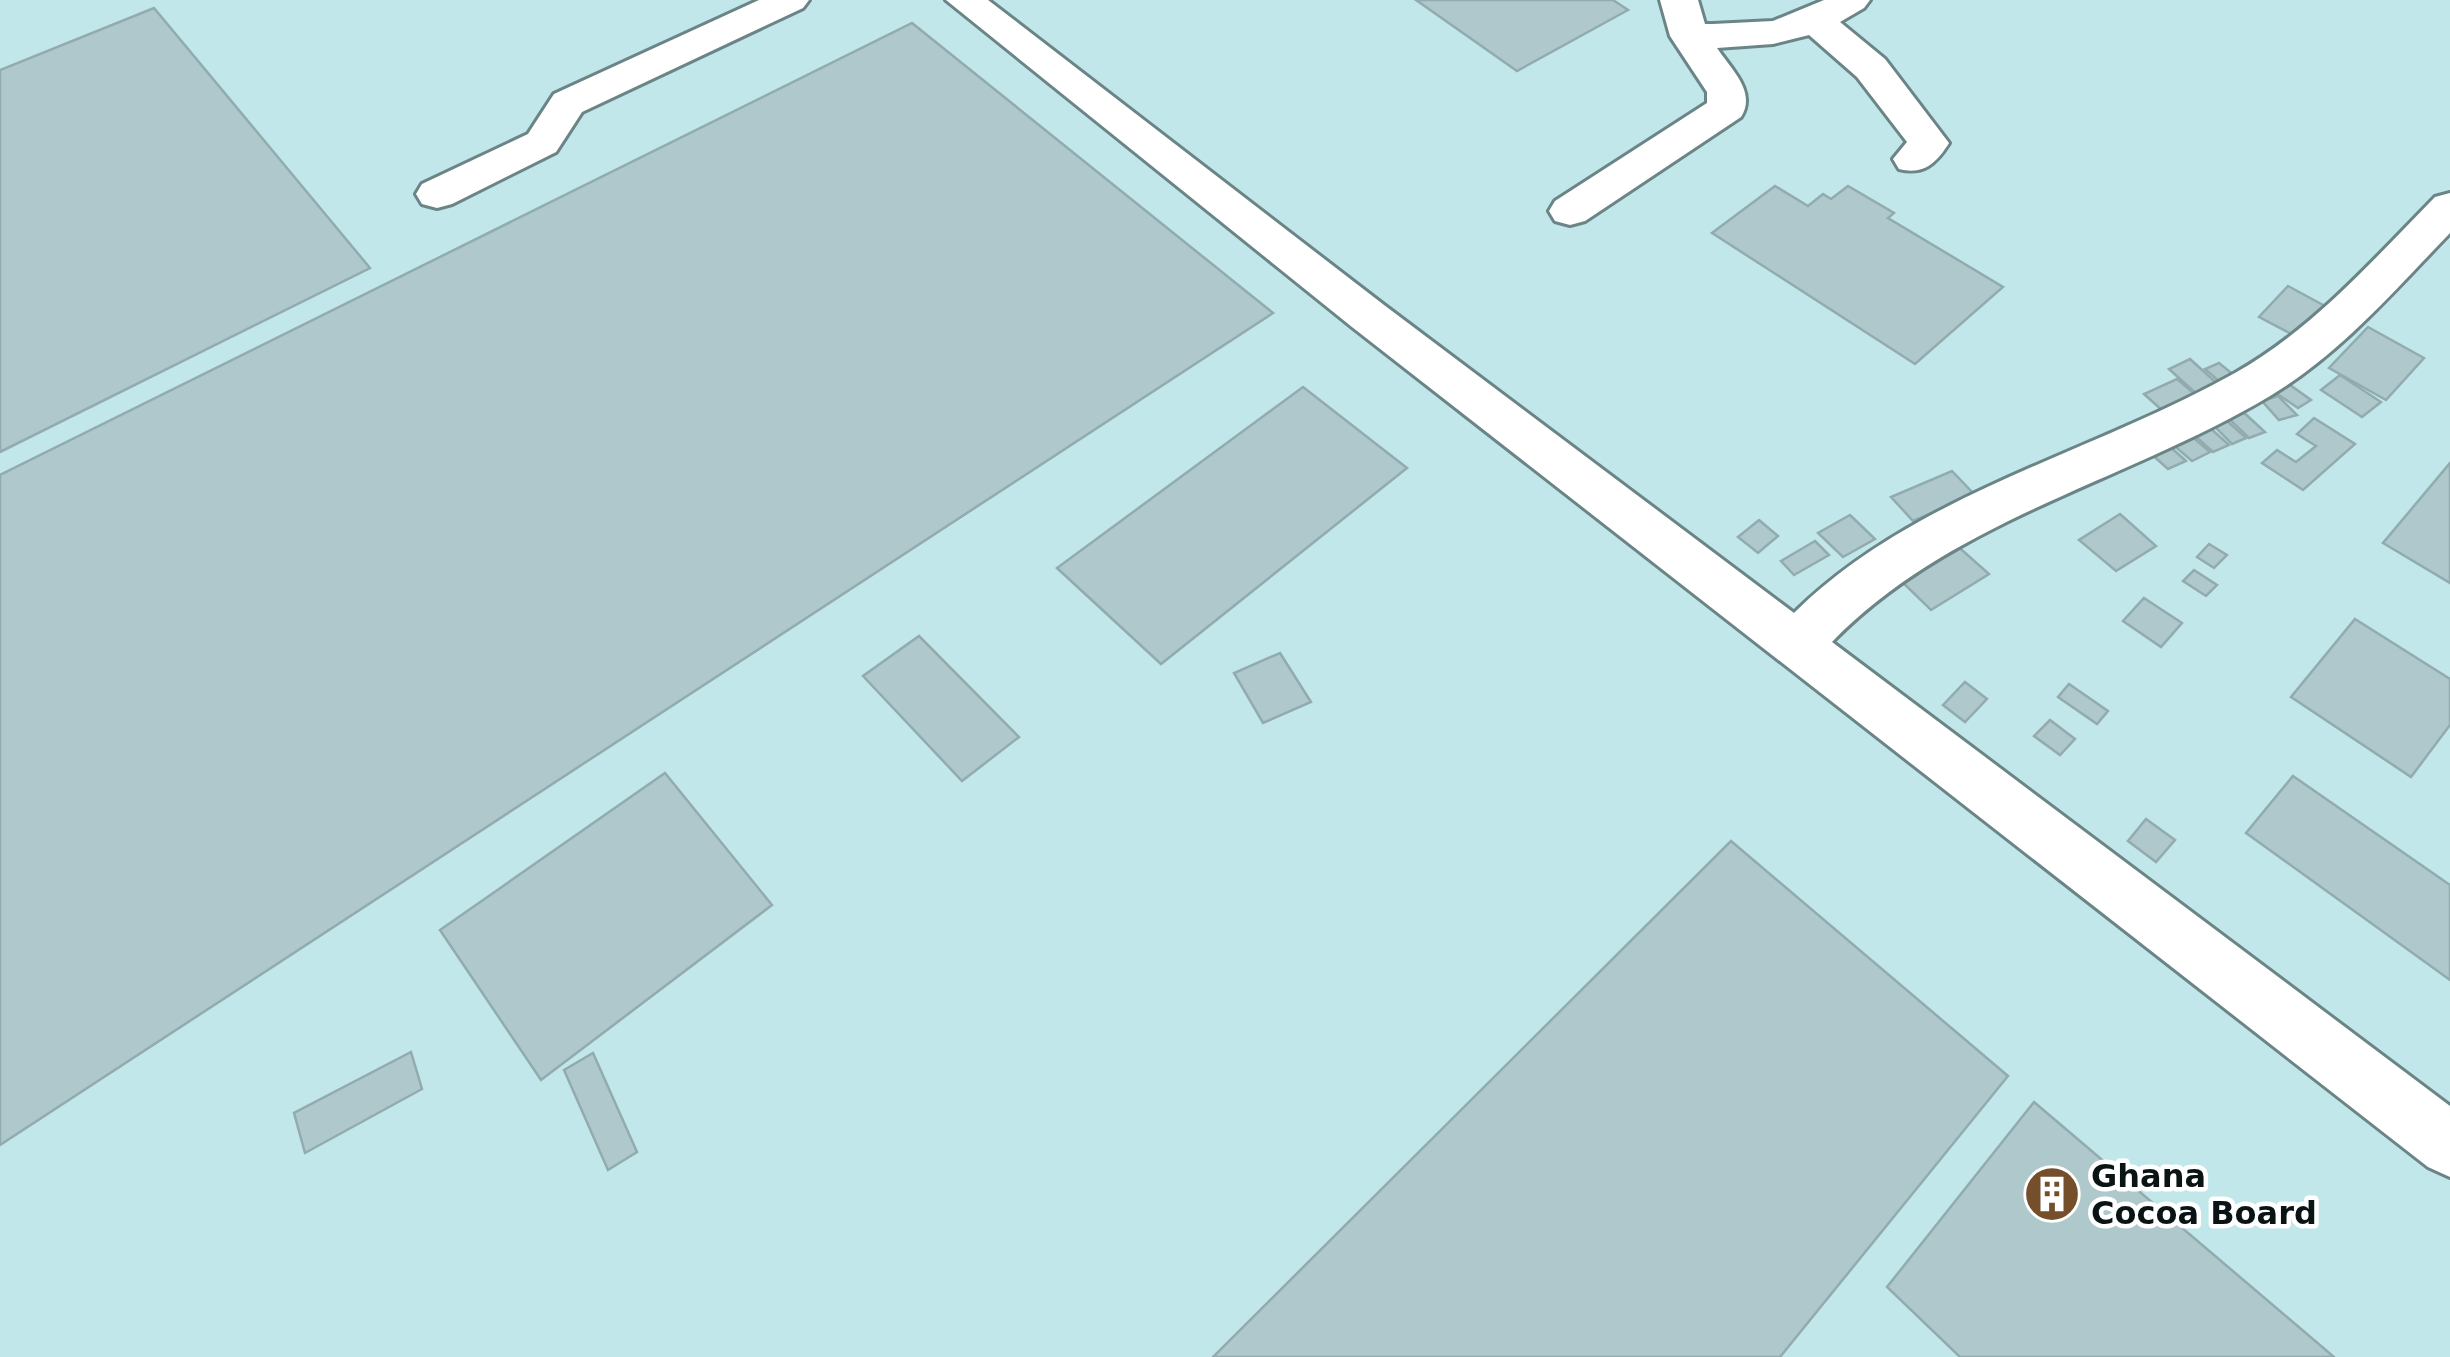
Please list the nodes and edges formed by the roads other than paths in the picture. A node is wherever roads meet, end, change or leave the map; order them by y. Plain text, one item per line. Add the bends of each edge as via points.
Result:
1 (790, 0) edge
2 (965, 0) edge
3 (1851, 0) edge
4 (1684, 18) edge
5 (1816, 22) junction
6 (1912, 159) dead end
7 (438, 194) dead end
8 (2450, 207) edge
9 (1570, 211) dead end
10 (1796, 644) junction
11 (2450, 1145) edge

1 - 7 street via 568,103 542,143
2 - 10 street
3 - 5 street
4 - 5 street via 1762,37
4 - 9 street via 1727,92 1727,108
5 - 6 street via 1871,68 1928,143
8 - 10 street via 2305,352 2168,428 1947,532 1855,588
10 - 11 street

